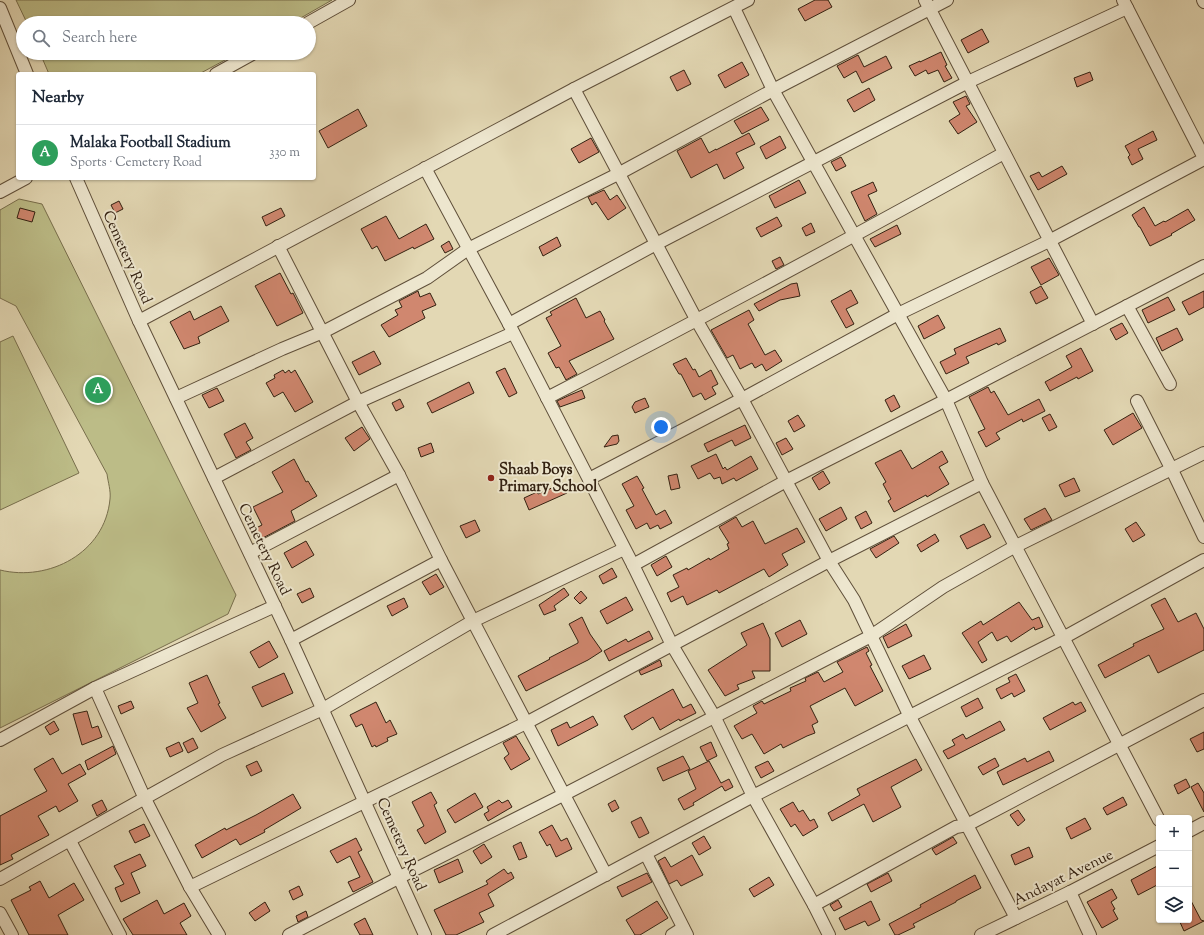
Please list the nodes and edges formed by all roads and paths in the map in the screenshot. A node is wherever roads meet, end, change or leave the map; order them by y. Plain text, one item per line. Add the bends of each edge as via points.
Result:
1 (349, 0) edge
2 (748, 0) edge
3 (947, 0) edge
4 (927, 4) edge
5 (1125, 4) edge
6 (0, 8) edge
7 (734, 8) junction
8 (316, 19) edge
9 (16, 46) edge
10 (22, 60) edge
11 (241, 60) edge
12 (27, 72) edge
13 (220, 72) edge
14 (968, 82) junction
15 (574, 89) junction
16 (773, 90) junction
17 (1004, 153) junction
18 (1204, 158) edge
19 (814, 162) junction
20 (425, 168) junction
21 (618, 174) junction
22 (22, 180) edge
23 (77, 180) edge
24 (0, 192) edge
25 (855, 236) junction
26 (1049, 240) junction
27 (656, 244) junction
28 (278, 246) junction
29 (468, 248) junction
30 (1204, 266) edge
31 (1127, 306) junction
32 (898, 314) junction
33 (139, 321) junction
34 (697, 321) junction
35 (1093, 324) junction
36 (511, 329) junction
37 (323, 332) junction
38 (1170, 384) dead end
39 (176, 398) junction
40 (547, 398) junction
41 (742, 399) junction
42 (946, 400) junction
43 (358, 402) junction
44 (1137, 402) dead end
45 (1204, 453) edge
46 (1172, 470) junction
47 (399, 475) junction
48 (214, 478) junction
49 (589, 479) junction
50 (786, 481) junction
51 (982, 483) junction
52 (1204, 537) edge
53 (1014, 547) junction
54 (624, 549) junction
55 (250, 553) junction
56 (441, 560) junction
57 (1204, 560) edge
58 (829, 561) junction
59 (633, 565) junction
60 (275, 606) junction
61 (473, 621) junction
62 (872, 636) junction
63 (1063, 638) junction
64 (291, 640) junction
65 (672, 646) junction
66 (94, 688) junction
67 (1204, 700) edge
68 (323, 709) junction
69 (714, 716) junction
70 (910, 717) junction
71 (526, 723) junction
72 (0, 740) edge
73 (1120, 744) junction
74 (563, 795) junction
75 (753, 796) junction
76 (145, 799) junction
77 (365, 802) junction
78 (1156, 815) edge
79 (1204, 823) edge
80 (967, 825) junction
81 (1192, 829) edge
82 (70, 841) junction
83 (1156, 848) edge
84 (646, 854) junction
85 (606, 875) junction
86 (400, 877) junction
87 (0, 880) edge
88 (190, 887) junction
89 (1070, 892) junction
90 (814, 905) junction
91 (0, 912) edge
92 (1016, 918) junction
93 (685, 931) edge
94 (12, 935) edge
95 (120, 935) edge
96 (219, 935) edge
97 (289, 935) edge
98 (425, 935) edge
99 (493, 935) edge
100 (672, 935) edge
101 (829, 935) edge
102 (982, 935) edge
103 (1090, 935) edge

1 - 8 street
2 - 7 street
3 - 4 street
4 - 14 street
4 - 16 street
5 - 14 street
5 - 18 street
6 - 9 street
7 - 15 street
7 - 16 street
10 - 12 street
11 - 13 street
14 - 17 street
14 - 19 street
15 - 20 street
15 - 21 street
16 - 19 street
16 - 21 street
17 - 25 street
17 - 26 street
18 - 26 street
19 - 25 street
19 - 27 street
20 - 28 street
20 - 29 street
21 - 27 street
21 - 29 street
22 - 24 street
23 - 33 street, Cemetery Road
25 - 32 street
25 - 34 street
26 - 32 street
26 - 35 street
27 - 34 street
27 - 36 street
28 - 33 street
28 - 37 street
29 - 36 street
29 - 37 street via 427,278
30 - 31 street
31 - 35 street
31 - 38 street
32 - 41 street
32 - 42 street
33 - 39 street, Cemetery Road
34 - 40 street
34 - 41 street
35 - 42 street
36 - 40 street
36 - 43 street
37 - 39 street
37 - 43 street
39 - 48 street, Cemetery Road
40 - 49 street
41 - 49 street
41 - 50 street
42 - 50 street
42 - 51 street
43 - 47 street
43 - 48 street
44 - 46 street
45 - 46 street
46 - 52 street
46 - 53 street
47 - 55 street
47 - 56 street
48 - 55 street, Cemetery Road
49 - 54 street
50 - 58 street
50 - 59 street
51 - 53 street
51 - 58 street
53 - 62 street via 943,587
53 - 63 street
54 - 59 street
54 - 61 street
55 - 60 street, Cemetery Road
56 - 61 street
56 - 64 street
57 - 63 street
58 - 62 street via 854,600
58 - 65 street
59 - 65 street
60 - 64 street, Cemetery Road
60 - 66 street
61 - 68 street
61 - 71 street
62 - 69 street
62 - 70 street
63 - 70 street
63 - 73 street
64 - 68 street, Cemetery Road
65 - 69 street
65 - 71 street
66 - 72 street
66 - 76 street
67 - 73 street
68 - 76 street via 222,755
68 - 77 street, Cemetery Road
69 - 74 street
69 - 75 street
70 - 75 street
70 - 80 street
71 - 74 street
71 - 77 street
73 - 78 street
73 - 80 street
74 - 85 street
74 - 86 street
75 - 84 street
75 - 90 street
76 - 82 street
76 - 88 street
77 - 86 street, Cemetery Road
77 - 88 street
79 - 81 street
80 - 90 street via 943,833
80 - 92 street
82 - 87 street
82 - 95 street
83 - 89 street, Andayat Avenue
84 - 85 street
84 - 93 street
85 - 99 street
86 - 97 street
86 - 98 street, Cemetery Road
88 - 96 street
89 - 92 street, Andayat Avenue
89 - 103 street
90 - 101 street
91 - 94 street
92 - 102 street, Andayat Avenue
93 - 100 street

